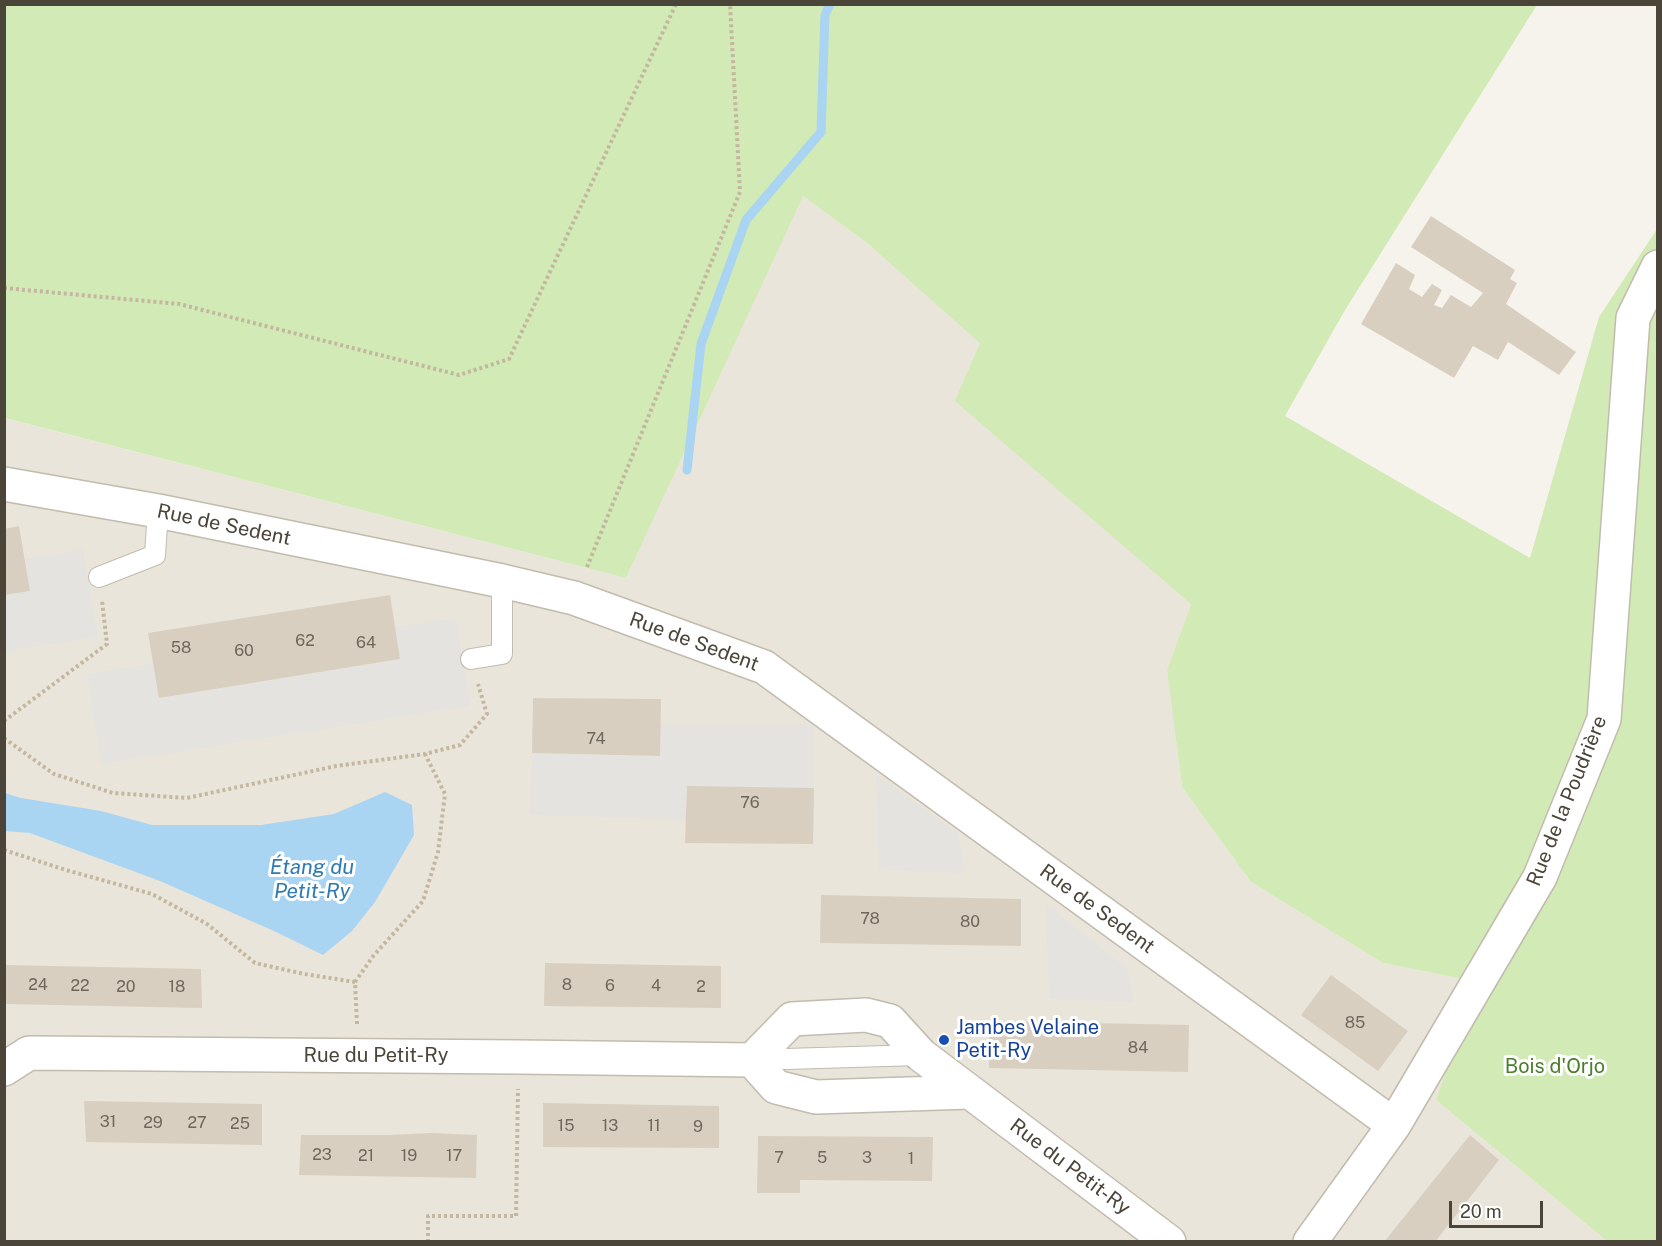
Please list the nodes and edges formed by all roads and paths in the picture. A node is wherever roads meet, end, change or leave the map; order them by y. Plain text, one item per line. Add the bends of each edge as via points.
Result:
1 (676, 4) edge
2 (730, 4) edge
3 (1658, 267) edge
4 (4, 288) edge
5 (4, 484) edge
6 (158, 511) junction
7 (99, 577) joint
8 (502, 581) junction
9 (574, 598) junction
10 (471, 659) joint
11 (4, 721) edge
12 (4, 738) edge
13 (425, 754) junction
14 (4, 849) edge
15 (355, 982) junction
16 (359, 1056) junction
17 (519, 1057) junction
18 (752, 1060) junction
19 (4, 1069) edge
20 (970, 1092) junction
21 (1394, 1125) junction
22 (428, 1242) edge
23 (1169, 1242) edge
24 (1310, 1242) edge

1 - 4 path via 509,358 459,375 179,304
2 - 9 path via 740,192
3 - 21 street, Rue de la Poudrière via 1633,318 1604,719 1540,877
5 - 6 street, Rue de Sedent
6 - 7 lane via 155,555
6 - 8 street, Rue de Sedent
7 - 11 path via 106,644
8 - 9 street, Rue de Sedent
8 - 10 lane via 502,654
9 - 21 street, Rue de Sedent via 764,667
10 - 13 path via 487,714 460,745
12 - 13 path via 54,774 113,793 187,798 336,766
13 - 15 path via 445,794 432,872 423,901
14 - 15 path via 152,894 207,924 255,963
15 - 16 path
16 - 17 street, Rue du Petit-Ry
16 - 19 street, Rue du Petit-Ry via 30,1053
17 - 18 street, Rue du Petit-Ry
17 - 22 path via 516,1216 428,1216
18 - 20 street via 776,1087 816,1097
18 - 20 street, Rue du Petit-Ry via 792,1019 866,1016 890,1021 921,1055
20 - 23 street, Rue du Petit-Ry
21 - 24 street, Rue de la Poudrière

